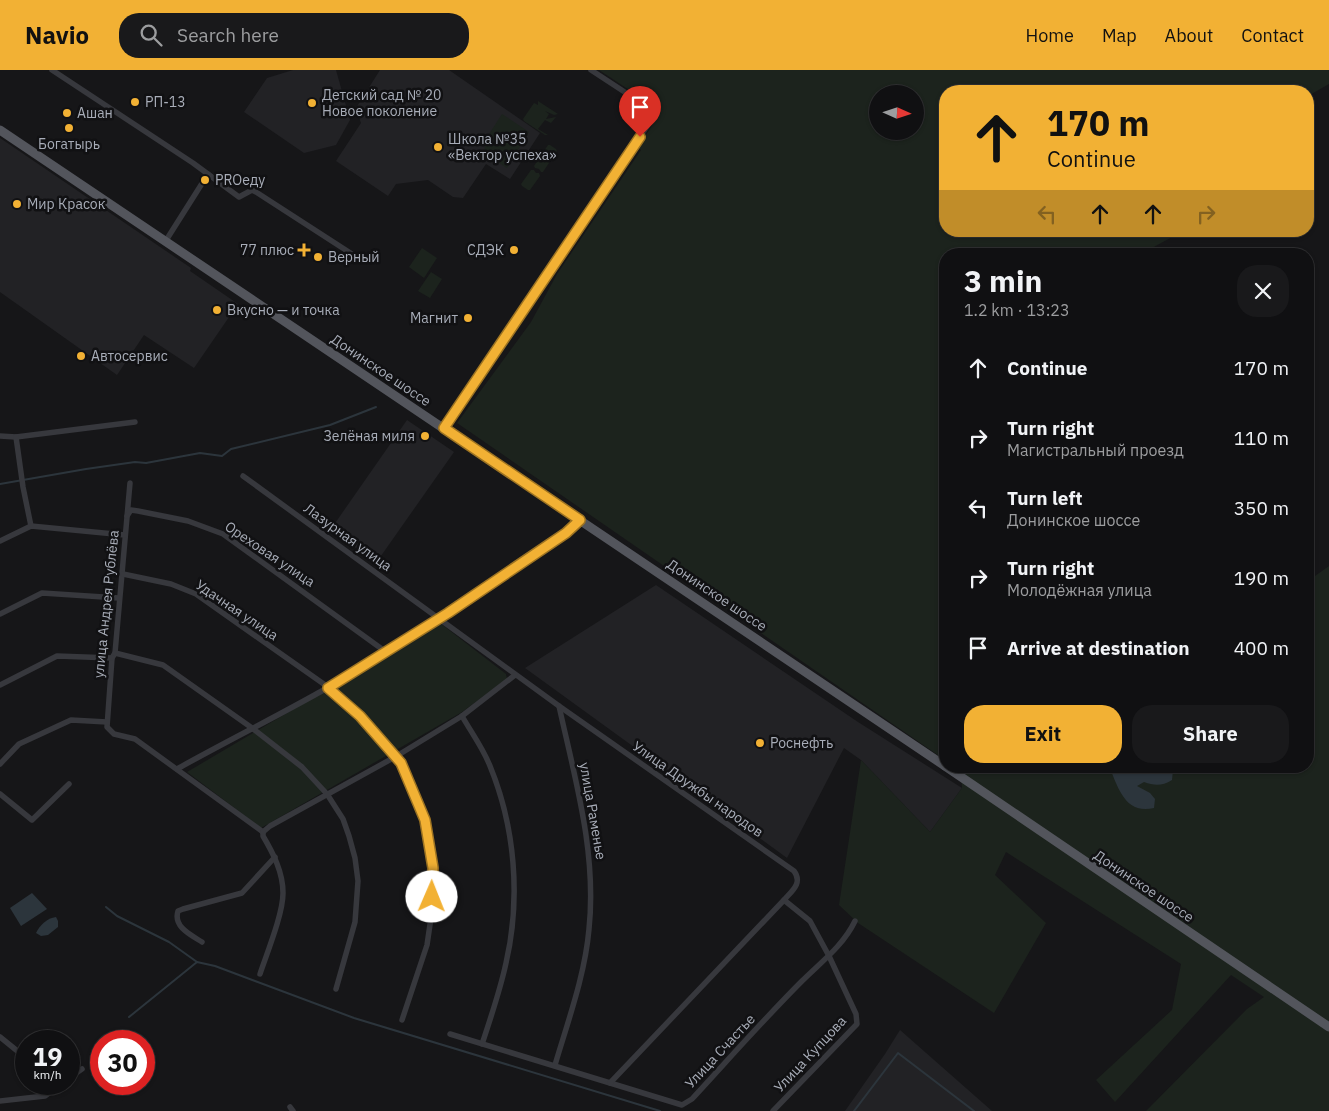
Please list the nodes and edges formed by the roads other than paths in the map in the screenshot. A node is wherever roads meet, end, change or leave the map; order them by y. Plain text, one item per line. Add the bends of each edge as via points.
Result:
1 (52, 70) edge
2 (591, 70) edge
3 (0, 130) edge
4 (208, 174) junction
5 (165, 242) junction
6 (355, 256) dead end
7 (134, 422) dead end
8 (444, 428) junction
9 (0, 436) edge
10 (16, 437) junction
11 (243, 476) dead end
12 (130, 484) dead end
13 (127, 516) junction
14 (580, 520) junction
15 (31, 526) junction
16 (125, 535) junction
17 (0, 541) edge
18 (123, 574) junction
19 (119, 598) junction
20 (0, 614) edge
21 (439, 619) junction
22 (386, 652) junction
23 (114, 656) junction
24 (516, 675) junction
25 (0, 685) edge
26 (328, 688) junction
27 (560, 706) junction
28 (462, 716) junction
29 (107, 725) junction
30 (252, 728) junction
31 (395, 757) junction
32 (939, 762) edge
33 (0, 764) edge
34 (177, 769) junction
35 (955, 773) edge
36 (69, 784) dead end
37 (0, 794) edge
38 (328, 794) junction
39 (263, 832) junction
40 (275, 857) junction
41 (784, 900) junction
42 (855, 921) dead end
43 (202, 942) dead end
44 (829, 956) junction
45 (260, 974) dead end
46 (336, 989) dead end
47 (402, 1020) dead end
48 (1329, 1027) edge
49 (450, 1034) dead end
50 (0, 1037) edge
51 (482, 1044) junction
52 (15, 1049) edge
53 (555, 1065) junction
54 (610, 1083) junction
55 (46, 1095) edge
56 (0, 1101) edge
57 (774, 1111) edge

1 - 4 street
2 - 8 street via 649,108 652,113 650,122
3 - 5 main road, Донинское шоссе
4 - 5 street
4 - 6 street via 239,197 252,190 256,192
5 - 8 main road, Донинское шоссе
7 - 10 street
8 - 14 main road, Донинское шоссе
9 - 10 street
10 - 15 street
11 - 21 street, Лазурная улица
12 - 13 street, улица Андрея Рублёва
13 - 16 street, улица Андрея Рублёва
13 - 22 street, Ореховая улица via 131,510 138,511 223,534
14 - 21 street via 566,533
14 - 32 main road, Донинское шоссе
15 - 16 street
15 - 17 street
16 - 18 street, улица Андрея Рублёва
18 - 19 street, улица Андрея Рублёва
18 - 26 street, Удачная улица via 171,584 196,594
19 - 20 street via 42,593
19 - 23 street, улица Андрея Рублёва
21 - 22 street
21 - 24 street
22 - 26 street
23 - 25 street via 57,656
23 - 29 street, улица Андрея Рублёва
23 - 30 street via 163,665
24 - 27 street
24 - 28 street
26 - 30 street
26 - 31 street, Удачная улица via 360,716
27 - 41 street, Улица Дружбы народов via 794,872 798,882
27 - 53 street, улица Раменье via 587,839 591,898 585,957
28 - 31 street
28 - 51 street via 489,764 501,798 514,875 512,925 506,962
29 - 33 street via 71,720 19,744
29 - 34 street via 114,734 135,739
30 - 34 street
30 - 38 street via 302,767
31 - 38 street
31 - 47 street, Удачная улица via 401,763 425,820 433,868 427,945
34 - 39 street
35 - 48 main road, Донинское шоссе
36 - 37 street via 32,820
38 - 39 street
38 - 46 street via 349,836 358,881 355,922
39 - 40 street
40 - 43 street via 242,894 178,911 180,926
40 - 45 street via 283,884 283,900
41 - 44 street via 810,921
41 - 54 street, Улица Дружбы народов
42 - 44 street, Улица Счастье via 850,932
44 - 54 street, Улица Счастье via 692,1099 682,1105
44 - 57 street, Улица Купцова via 856,1014 857,1024
49 - 51 street, Улица Счастье
50 - 52 street
51 - 53 street, Улица Счастье
53 - 54 street, Улица Счастье
55 - 56 street

